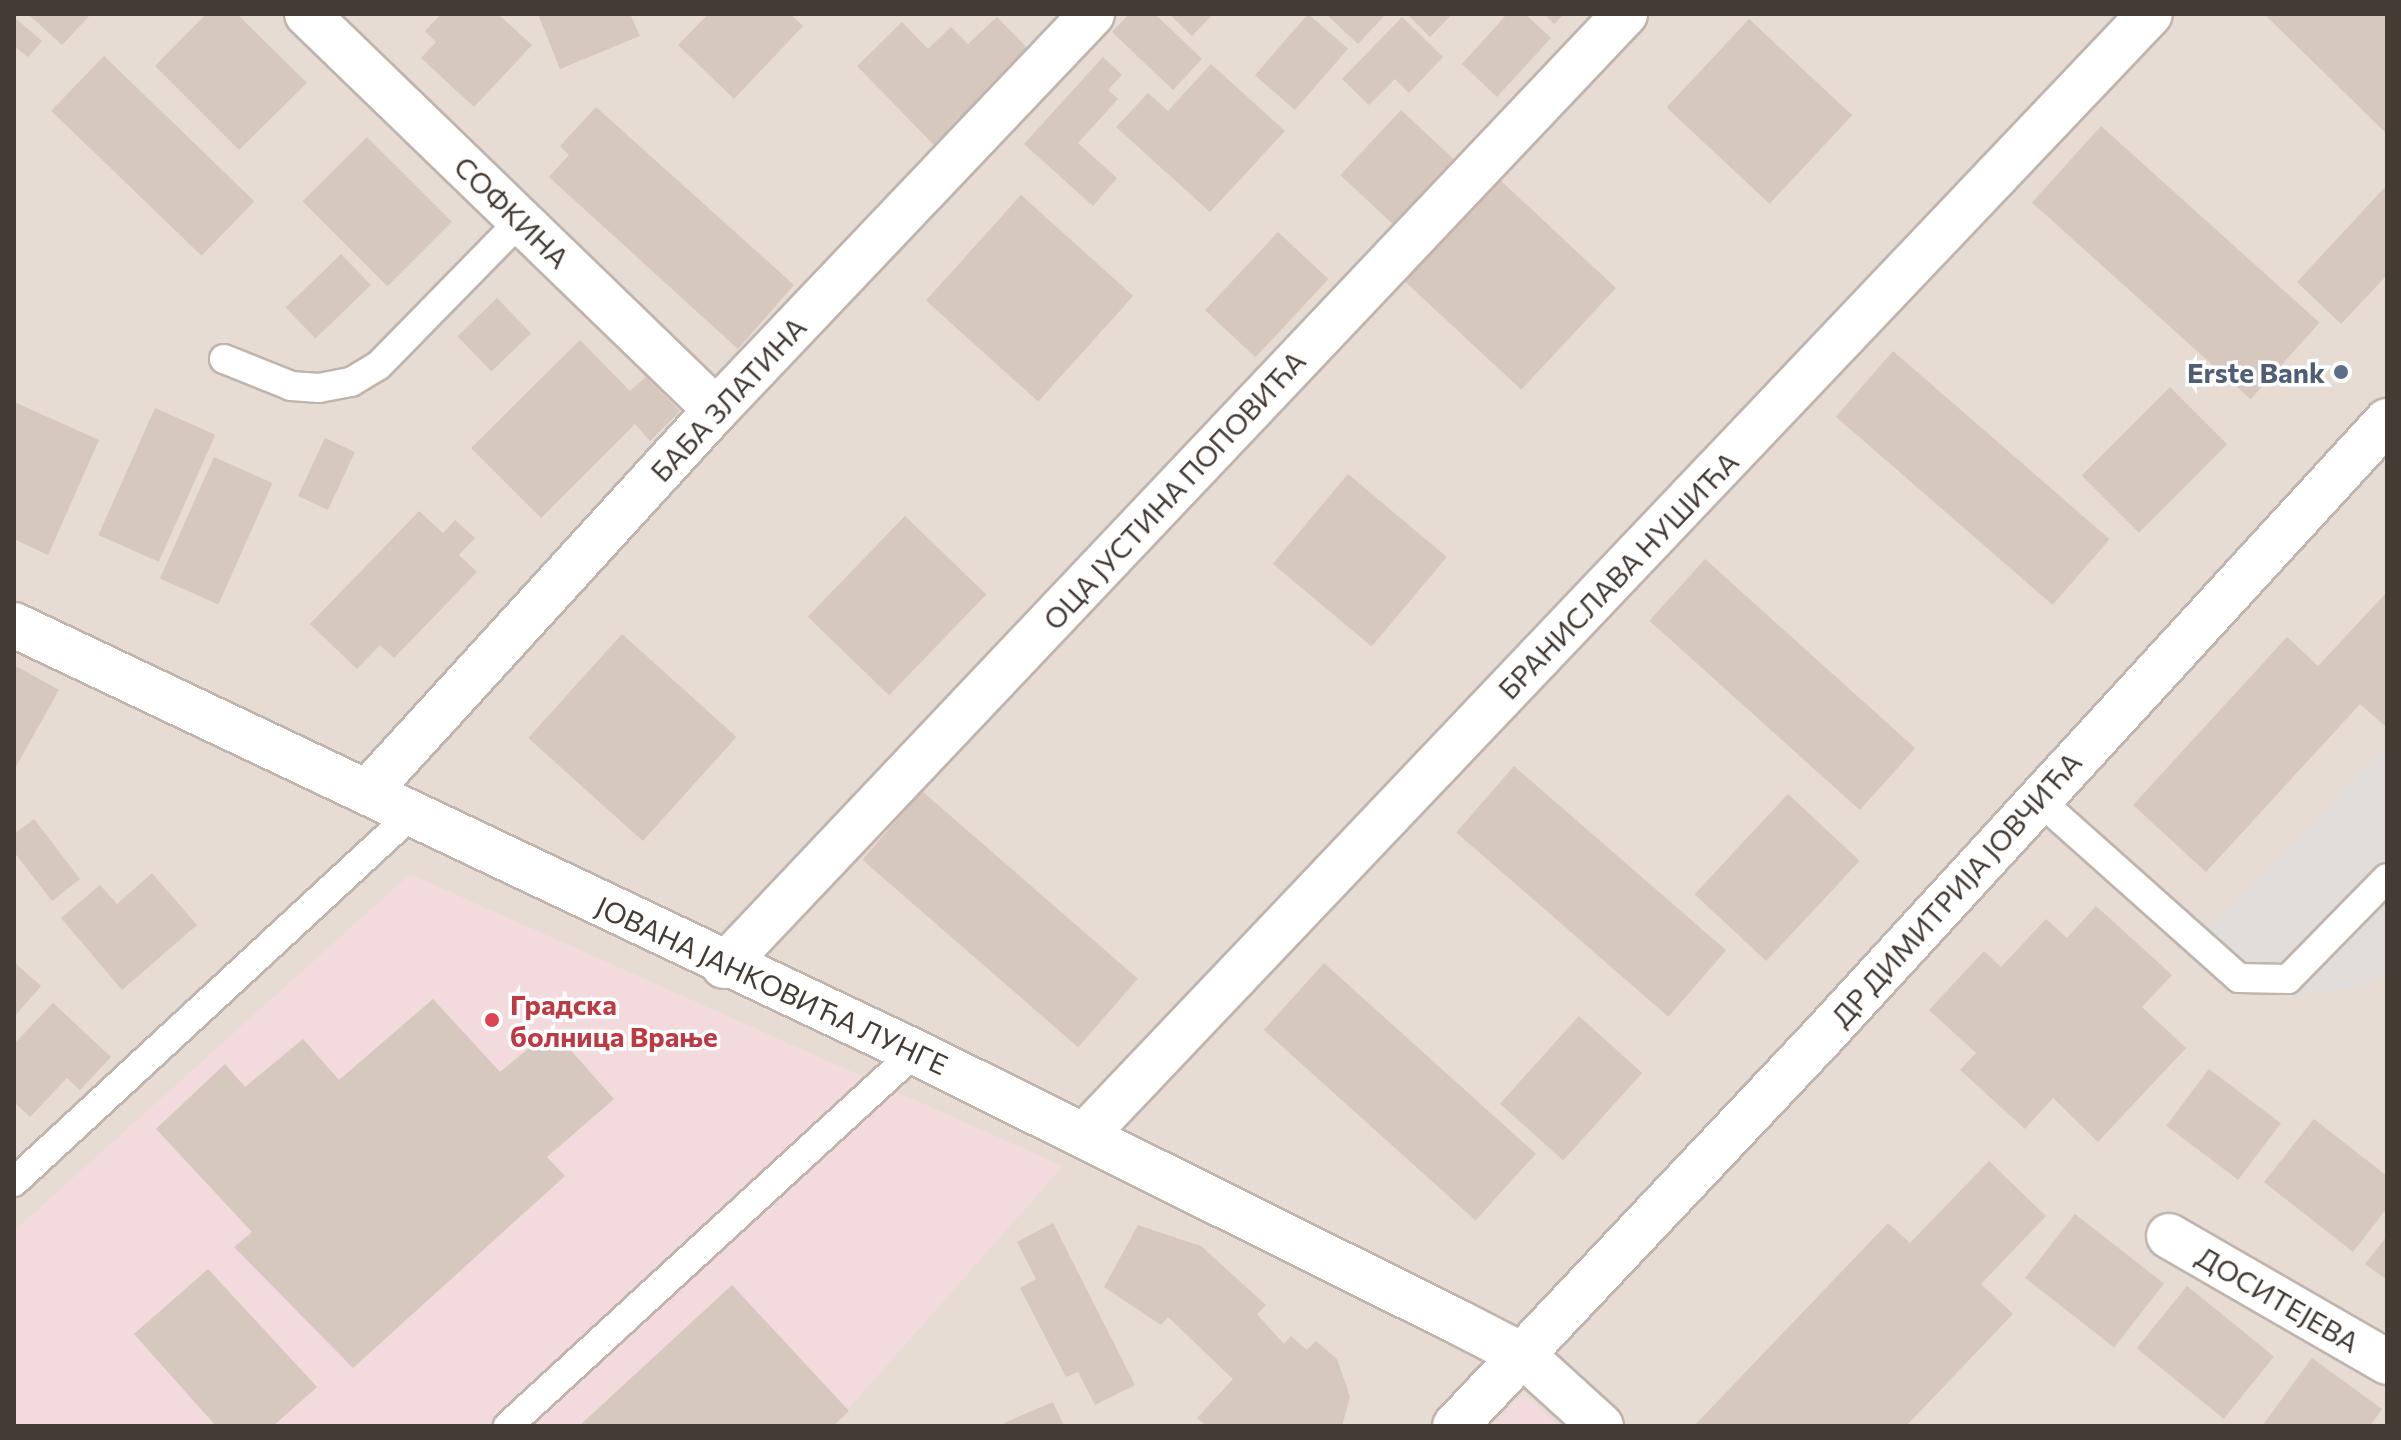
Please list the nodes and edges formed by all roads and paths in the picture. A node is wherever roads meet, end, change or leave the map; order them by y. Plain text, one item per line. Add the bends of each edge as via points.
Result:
1 (307, 14) edge
2 (1092, 14) edge
3 (1625, 14) edge
4 (2150, 14) edge
5 (521, 220) junction
6 (224, 359) dead end
7 (716, 410) junction
8 (2387, 421) edge
9 (14, 625) edge
10 (370, 789) junction
11 (2038, 799) junction
12 (414, 812) junction
13 (2387, 878) edge
14 (724, 966) junction
15 (915, 1052) junction
16 (1085, 1135) junction
17 (14, 1182) edge
18 (2169, 1236) dead end
19 (1524, 1356) junction
20 (2387, 1362) edge
21 (508, 1426) edge
22 (1455, 1426) edge
23 (1601, 1426) edge

1 - 5 street, СОФКИНА
2 - 7 street, БАБА ЗЛАТИНА
3 - 14 street, ОЦА ЈУСТИНА ПОПОВИЋА
4 - 16 street, БРАНИСЛАВА НУШИЋА
5 - 6 lane via 378,366 351,382 291,386
5 - 7 street, СОФКИНА
7 - 10 street, БАБА ЗЛАТИНА
8 - 11 street, ДР ДИМИТРИЈА ЈОВЧИЋА
9 - 10 street, ЈОВАНА ЈАНКОВИЋА ЛУНГЕ
10 - 12 street, ЈОВАНА ЈАНКОВИЋА ЛУНГЕ
11 - 13 lane via 2239,978 2288,979
11 - 19 street, ДР ДИМИТРИЈА ЈОВЧИЋА
12 - 14 street, ЈОВАНА ЈАНКОВИЋА ЛУНГЕ
12 - 17 lane
14 - 15 street, ЈОВАНА ЈАНКОВИЋА ЛУНГЕ
15 - 16 street, ЈОВАНА ЈАНКОВИЋА ЛУНГЕ
15 - 21 lane
16 - 19 street, ЈОВАНА ЈАНКОВИЋА ЛУНГЕ
18 - 20 street, ДОСИТЕЈЕВА
19 - 22 street, ДР ДИМИТРИЈА ЈОВЧИЋА
19 - 23 street, ЈОВАНА ЈАНКОВИЋА ЛУНГЕ

